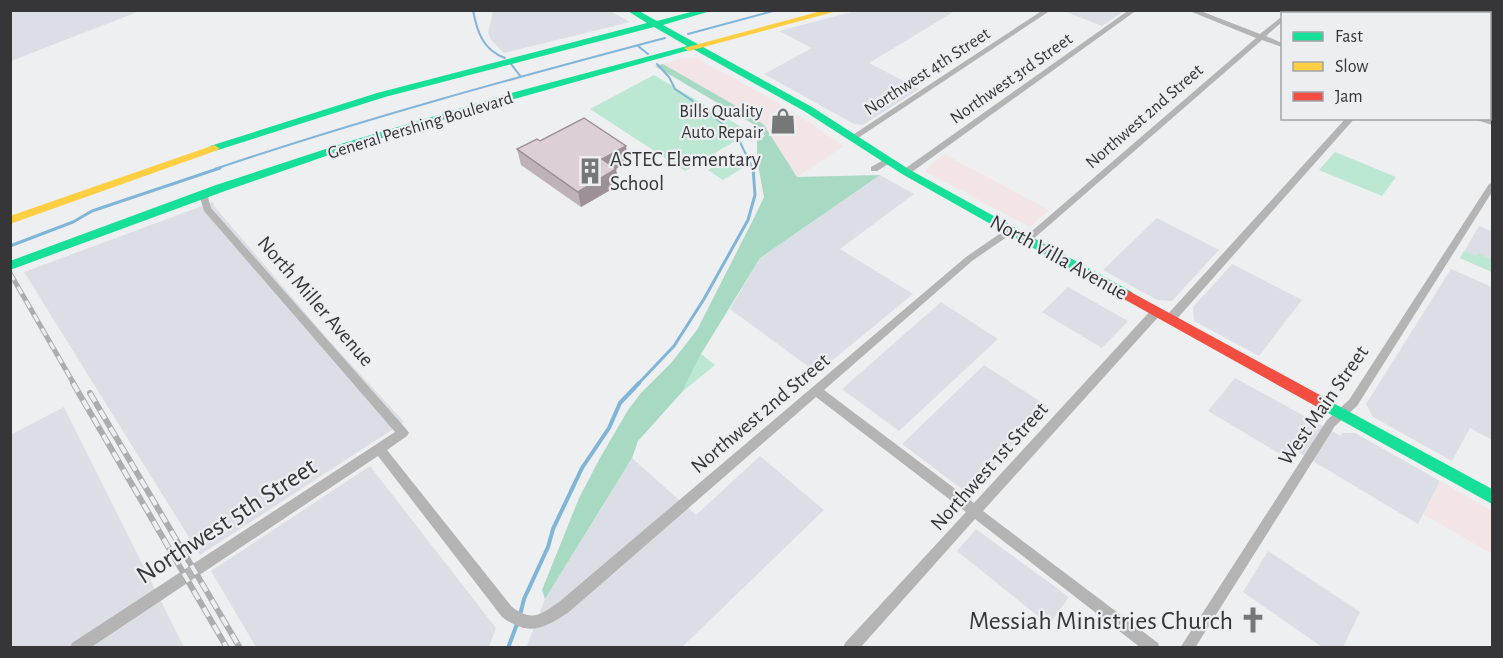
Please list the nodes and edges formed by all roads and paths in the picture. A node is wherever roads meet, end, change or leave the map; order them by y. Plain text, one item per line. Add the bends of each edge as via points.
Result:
1 (630, 10) edge
2 (710, 10) edge
3 (837, 10) edge
4 (1048, 10) edge
5 (1134, 10) edge
6 (1190, 10) edge
7 (1281, 20) edge
8 (655, 24) junction
9 (1261, 37) junction
10 (1281, 45) edge
11 (696, 47) junction
12 (1349, 120) edge
13 (852, 138) junction
14 (887, 161) junction
15 (874, 169) dead end
16 (906, 172) junction
17 (1492, 186) edge
18 (203, 194) junction
19 (10, 220) edge
20 (1011, 230) junction
21 (1028, 239) junction
22 (10, 266) edge
23 (1157, 310) junction
24 (1171, 318) junction
25 (817, 391) junction
26 (1341, 413) junction
27 (403, 433) joint
28 (379, 448) junction
29 (1492, 497) edge
30 (974, 511) junction
31 (77, 648) edge
32 (850, 648) edge
33 (1153, 648) edge
34 (1187, 648) edge

1 - 8 main road, North Villa Avenue
2 - 8 main road, General Pershing Boulevard
3 - 11 main road, General Pershing Boulevard
4 - 13 street, Northwest 4th Street
5 - 16 street, Northwest 3rd Street
6 - 9 street
7 - 9 street, Northwest 2nd Street
8 - 11 main road, North Villa Avenue
8 - 19 main road, General Pershing Boulevard via 372,98 176,160
9 - 10 street
9 - 21 street, Northwest 2nd Street
11 - 13 main road, North Villa Avenue
11 - 18 main road, General Pershing Boulevard via 396,129
12 - 24 street
13 - 14 main road, North Villa Avenue
14 - 15 street
14 - 16 main road, North Villa Avenue
16 - 20 main road, North Villa Avenue
17 - 26 street, West Main Street via 1353,403
18 - 22 main road, General Pershing Boulevard
18 - 27 street, North Miller Avenue via 207,209
20 - 21 main road, North Villa Avenue
20 - 25 street, Northwest 2nd Street via 969,259
21 - 23 main road, North Villa Avenue
23 - 24 main road, North Villa Avenue
23 - 30 street, Northwest 1st Street
24 - 26 main road, North Villa Avenue
25 - 28 street, Northwest 2nd Street via 564,607 541,622 529,623 507,612
25 - 30 street
26 - 29 main road, North Villa Avenue
26 - 34 street, West Main Street
27 - 28 street, Northwest 5th Street
28 - 31 street, Northwest 5th Street
30 - 32 street, Northwest 1st Street
30 - 33 street

